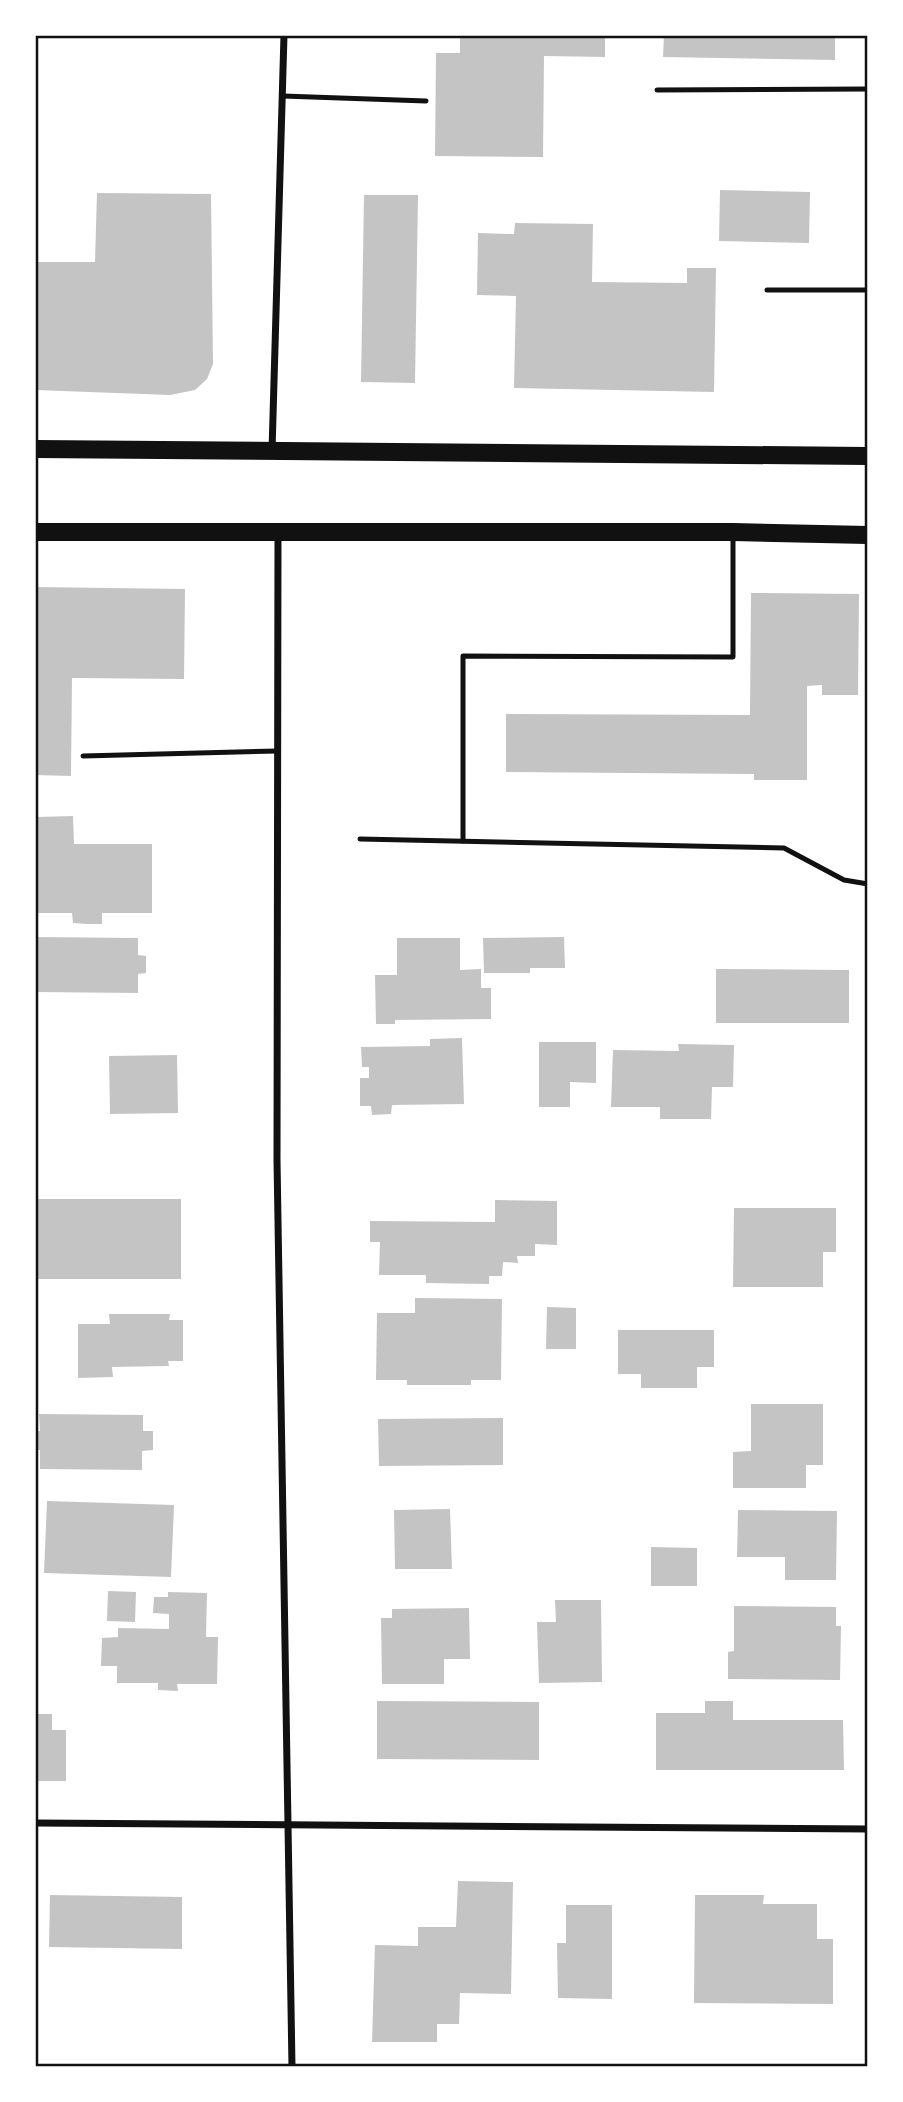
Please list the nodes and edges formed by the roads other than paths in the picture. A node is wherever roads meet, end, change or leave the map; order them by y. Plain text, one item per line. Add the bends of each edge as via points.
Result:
1 (284, 35) edge
2 (868, 89) edge
3 (657, 90) dead end
4 (283, 96) junction
5 (426, 101) dead end
6 (766, 290) dead end
7 (868, 290) edge
8 (35, 449) edge
9 (272, 451) junction
10 (868, 456) edge
11 (35, 532) edge
12 (278, 532) junction
13 (733, 532) junction
14 (868, 535) edge
15 (278, 751) junction
16 (83, 756) dead end
17 (360, 839) dead end
18 (463, 841) junction
19 (868, 884) edge
20 (35, 1823) edge
21 (288, 1826) junction
22 (868, 1829) edge
23 (292, 2067) edge

1 - 4 street
2 - 3 lane
4 - 5 lane
4 - 9 street
6 - 7 lane
8 - 9 main road
9 - 10 main road
11 - 12 main road
12 - 13 main road
12 - 15 street
13 - 14 main road
13 - 18 lane via 733,657 463,656
15 - 16 lane
15 - 21 street via 277,1160
17 - 18 lane
18 - 19 lane via 784,848 844,880
20 - 21 street
21 - 22 street
21 - 23 street

